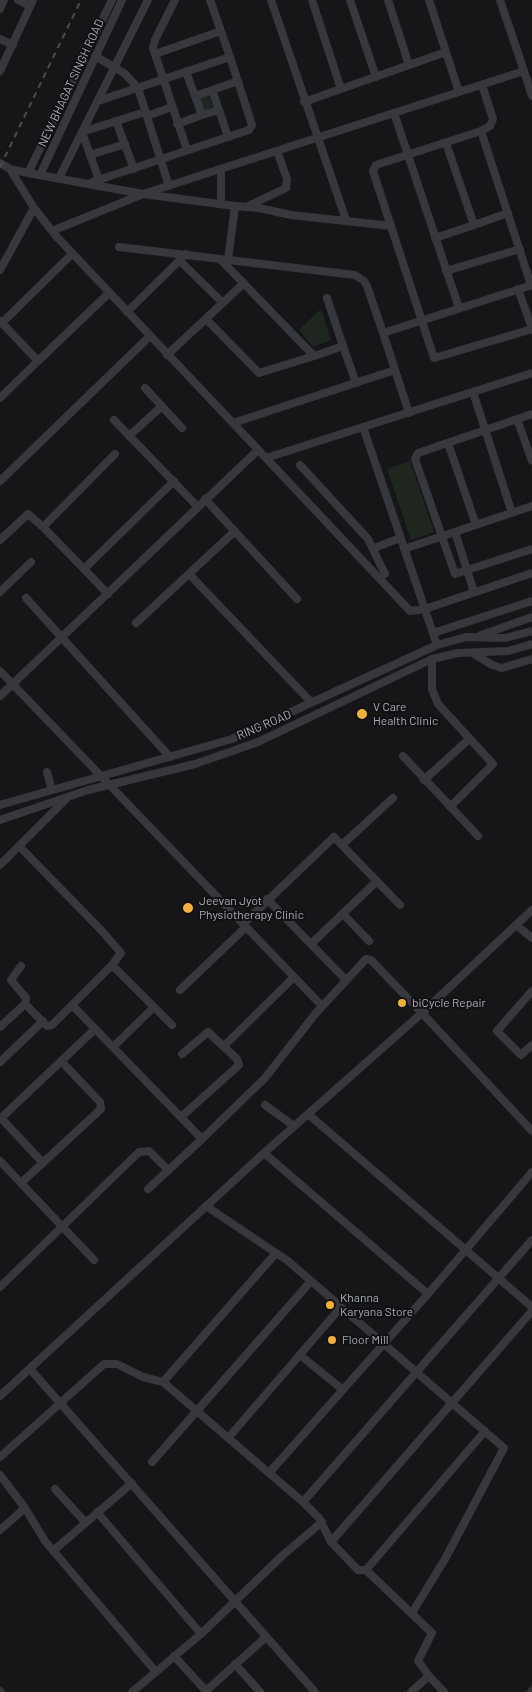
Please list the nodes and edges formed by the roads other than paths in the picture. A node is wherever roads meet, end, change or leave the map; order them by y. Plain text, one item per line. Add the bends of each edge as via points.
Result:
1 (4, 0) edge
2 (18, 0) edge
3 (112, 0) edge
4 (122, 0) edge
5 (148, 0) edge
6 (175, 0) edge
7 (210, 0) edge
8 (271, 0) edge
9 (312, 0) edge
10 (350, 0) edge
11 (388, 0) edge
12 (429, 0) edge
13 (500, 0) edge
14 (31, 3) edge
15 (0, 8) edge
16 (221, 31) junction
17 (0, 39) edge
18 (13, 45) junction
19 (446, 52) junction
20 (155, 54) junction
21 (95, 56) junction
22 (230, 57) junction
23 (409, 65) junction
24 (114, 68) junction
25 (0, 70) edge
26 (524, 71) junction
27 (186, 72) junction
28 (376, 77) junction
29 (163, 79) junction
30 (238, 81) junction
31 (482, 85) junction
32 (138, 88) junction
33 (341, 89) junction
34 (212, 90) junction
35 (459, 92) junction
36 (195, 96) junction
37 (532, 96) edge
38 (98, 101) junction
39 (304, 102) junction
40 (172, 107) junction
41 (219, 110) junction
42 (394, 113) junction
43 (146, 114) junction
44 (202, 115) junction
45 (116, 121) junction
46 (177, 124) junction
47 (481, 131) junction
48 (82, 132) junction
49 (228, 137) junction
50 (316, 138) junction
51 (446, 143) junction
52 (125, 144) junction
53 (187, 150) junction
54 (277, 151) junction
55 (90, 155) junction
56 (408, 155) junction
57 (160, 160) junction
58 (0, 163) edge
59 (10, 169) junction
60 (134, 169) junction
61 (221, 169) junction
62 (28, 173) junction
63 (40, 175) junction
64 (59, 178) junction
65 (99, 180) junction
66 (90, 183) junction
67 (169, 186) junction
68 (144, 194) junction
69 (221, 204) junction
70 (235, 206) junction
71 (246, 206) junction
72 (34, 208) junction
73 (508, 213) junction
74 (346, 220) junction
75 (474, 225) junction
76 (391, 226) junction
77 (52, 232) junction
78 (435, 238) junction
79 (118, 247) dead end
80 (520, 249) junction
81 (72, 254) junction
82 (183, 257) junction
83 (224, 259) junction
84 (0, 270) edge
85 (446, 271) junction
86 (244, 283) junction
87 (532, 285) edge
88 (518, 290) junction
89 (109, 293) junction
90 (327, 298) dead end
91 (223, 304) junction
92 (459, 308) junction
93 (127, 312) junction
94 (206, 319) junction
95 (422, 320) junction
96 (1, 322) edge
97 (532, 329) edge
98 (383, 333) junction
99 (150, 336) junction
100 (343, 346) junction
101 (167, 355) junction
102 (314, 356) junction
103 (38, 361) junction
104 (395, 370) junction
105 (532, 373) edge
106 (356, 383) junction
107 (145, 388) dead end
108 (473, 392) junction
109 (0, 398) edge
110 (162, 406) junction
111 (409, 412) junction
112 (532, 414) edge
113 (517, 419) junction
114 (114, 420) dead end
115 (233, 423) junction
116 (363, 427) junction
117 (182, 428) dead end
118 (485, 431) junction
119 (129, 436) junction
120 (448, 443) junction
121 (258, 450) junction
122 (115, 454) dead end
123 (266, 458) junction
124 (532, 461) edge
125 (300, 465) dead end
126 (0, 481) edge
127 (174, 481) junction
128 (206, 500) junction
129 (198, 506) junction
130 (532, 506) edge
131 (512, 513) junction
132 (476, 525) junction
133 (43, 527) junction
134 (235, 531) junction
135 (455, 532) junction
136 (441, 537) junction
137 (400, 538) junction
138 (0, 540) edge
139 (374, 548) junction
140 (404, 549) junction
141 (532, 549) edge
142 (31, 562) dead end
143 (84, 569) junction
144 (467, 571) junction
145 (532, 573) edge
146 (386, 574) dead end
147 (190, 575) junction
148 (0, 592) edge
149 (474, 592) junction
150 (108, 594) junction
151 (26, 598) dead end
152 (297, 600) dead end
153 (532, 601) edge
154 (425, 609) junction
155 (532, 617) edge
156 (136, 623) dead end
157 (532, 631) edge
158 (433, 633) junction
159 (477, 636) junction
160 (62, 637) junction
161 (532, 644) edge
162 (437, 645) junction
163 (473, 653) junction
164 (432, 659) junction
165 (532, 659) edge
166 (0, 671) edge
167 (13, 684) junction
168 (0, 696) edge
169 (311, 702) junction
170 (469, 739) junction
171 (402, 756) dead end
172 (170, 757) junction
173 (47, 772) dead end
174 (100, 776) junction
175 (424, 780) junction
176 (108, 785) junction
177 (52, 790) junction
178 (67, 798) junction
179 (393, 798) dead end
180 (0, 805) edge
181 (450, 807) junction
182 (0, 820) edge
183 (478, 836) dead end
184 (343, 844) junction
185 (20, 846) junction
186 (0, 865) edge
187 (377, 881) junction
188 (267, 899) junction
189 (400, 904) dead end
190 (532, 910) edge
191 (343, 914) junction
192 (244, 925) junction
193 (516, 925) junction
194 (532, 938) edge
195 (369, 941) dead end
196 (311, 944) junction
197 (22, 966) dead end
198 (112, 966) junction
199 (294, 977) junction
200 (345, 979) junction
201 (180, 990) dead end
202 (532, 991) edge
203 (25, 1004) junction
204 (72, 1005) junction
205 (322, 1006) junction
206 (154, 1007) junction
207 (422, 1013) junction
208 (43, 1021) junction
209 (172, 1025) dead end
210 (0, 1027) edge
211 (95, 1028) junction
212 (532, 1045) edge
213 (224, 1046) junction
214 (113, 1047) junction
215 (182, 1054) dead end
216 (61, 1061) junction
217 (0, 1062) edge
218 (265, 1105) dead end
219 (308, 1114) junction
220 (181, 1117) junction
221 (0, 1118) edge
222 (294, 1126) junction
223 (532, 1131) edge
224 (202, 1139) junction
225 (264, 1153) junction
226 (0, 1161) edge
227 (42, 1163) junction
228 (168, 1170) junction
229 (532, 1172) edge
230 (21, 1182) junction
231 (148, 1189) dead end
232 (206, 1206) junction
233 (62, 1226) junction
234 (532, 1240) edge
235 (466, 1251) junction
236 (276, 1253) junction
237 (94, 1260) dead end
238 (498, 1279) junction
239 (311, 1281) junction
240 (0, 1287) edge
241 (428, 1294) junction
242 (341, 1307) junction
243 (532, 1307) edge
244 (532, 1311) edge
245 (383, 1344) junction
246 (300, 1355) junction
247 (30, 1369) junction
248 (418, 1373) junction
249 (163, 1382) junction
250 (343, 1390) junction
251 (0, 1396) edge
252 (62, 1403) junction
253 (453, 1403) junction
254 (199, 1411) junction
255 (485, 1431) junction
256 (229, 1437) junction
257 (0, 1457) edge
258 (152, 1462) dead end
259 (270, 1473) junction
260 (0, 1475) edge
261 (132, 1483) junction
262 (55, 1489) dead end
263 (303, 1502) junction
264 (26, 1508) junction
265 (97, 1512) junction
266 (86, 1522) junction
267 (322, 1522) junction
268 (0, 1530) edge
269 (331, 1542) junction
270 (53, 1551) junction
271 (366, 1570) junction
272 (235, 1602) junction
273 (412, 1613) junction
274 (201, 1634) junction
275 (266, 1637) junction
276 (174, 1656) junction
277 (235, 1664) junction
278 (156, 1672) junction
279 (429, 1676) junction
280 (137, 1690) edge
281 (206, 1691) edge
282 (260, 1692) edge
283 (315, 1692) edge
284 (411, 1692) edge
285 (444, 1692) edge

1 - 15 street
2 - 14 street
3 - 62 street, NEW BHAGAT SINGH ROAD
4 - 21 street, NEW BHAGAT SINGH ROAD
5 - 24 street
6 - 20 street via 155,40
7 - 16 street
8 - 39 street
9 - 33 street
10 - 28 street
11 - 23 street
12 - 19 street
13 - 26 street
14 - 18 street
16 - 20 street
16 - 22 street
17 - 18 street
18 - 25 street
19 - 23 street
19 - 35 street
20 - 29 street
21 - 24 street
21 - 63 street, NEW BHAGAT SINGH ROAD
22 - 27 street
22 - 30 street
23 - 28 street
24 - 32 street via 124,73
24 - 38 street
26 - 31 street
26 - 37 street
27 - 29 street
27 - 36 street
28 - 33 street
29 - 32 street
29 - 40 street
30 - 34 street
30 - 49 street via 252,124 249,130
31 - 35 street
31 - 47 street via 493,119 490,126
32 - 38 street
32 - 43 street
33 - 39 street
34 - 36 street
34 - 41 street
35 - 42 street
36 - 44 street
38 - 48 street
39 - 50 street
40 - 43 street
40 - 46 street
41 - 44 street
41 - 49 street
42 - 50 street
42 - 56 street
43 - 45 street
43 - 57 street
44 - 46 street
45 - 48 street
45 - 52 street
46 - 53 street
47 - 51 street
47 - 73 street
48 - 55 street
48 - 64 street
49 - 53 street
50 - 54 street
50 - 74 street
51 - 56 street
51 - 75 street
52 - 55 street
52 - 60 street
53 - 57 street
54 - 61 street
54 - 71 street via 287,179 286,188
55 - 65 street
56 - 76 street via 374,168
56 - 78 street
57 - 60 street
57 - 67 street
58 - 59 street
59 - 62 street
59 - 72 street
60 - 65 street
61 - 67 street
61 - 69 street
62 - 63 street
63 - 64 street
64 - 66 street
65 - 66 street
66 - 68 street
67 - 68 street
68 - 69 street
68 - 77 street
69 - 70 street
70 - 71 street
70 - 83 street
71 - 74 street via 291,215
72 - 77 street
72 - 84 street
73 - 75 street
73 - 80 street
74 - 76 street
75 - 78 street
76 - 95 street
77 - 81 street
78 - 85 street
79 - 82 street
80 - 85 street
80 - 87 street
81 - 89 street
81 - 96 street
82 - 83 street
82 - 91 street
82 - 93 street
83 - 86 street
83 - 98 street via 360,277 367,286
85 - 92 street
86 - 91 street
86 - 102 street
87 - 88 street
88 - 92 street
88 - 97 street
89 - 93 street
89 - 103 street
90 - 100 street
91 - 94 street
92 - 95 street
93 - 99 street
94 - 101 street
94 - 102 street via 259,373
95 - 97 street via 432,355 437,359
95 - 98 street
96 - 103 street
98 - 104 street
99 - 101 street
99 - 126 street
100 - 102 street
100 - 106 street
101 - 115 street
103 - 109 street
104 - 106 street
104 - 111 street
105 - 108 street
106 - 115 street
107 - 110 street
108 - 111 street
108 - 118 street
110 - 117 street
110 - 119 street
111 - 116 street
112 - 113 street
113 - 118 street
113 - 124 street
114 - 119 street
115 - 121 street
116 - 123 street
116 - 137 street
118 - 120 street
118 - 131 street
119 - 127 street
120 - 132 street
120 - 136 street via 418,454 415,459
121 - 123 street
121 - 128 street
122 - 133 street
123 - 154 street via 407,609 413,612
125 - 139 street
127 - 129 street
127 - 143 street
128 - 129 street
128 - 134 street
129 - 150 street
130 - 131 street
131 - 132 street
132 - 135 street
133 - 138 street via 28,514
133 - 143 street
134 - 147 street
134 - 152 street
135 - 136 street
135 - 144 street
136 - 140 street
136 - 144 street via 453,572
137 - 139 street
137 - 140 street
139 - 146 street
140 - 154 street
141 - 144 street
142 - 148 street
143 - 150 street
144 - 149 street
145 - 149 street
147 - 156 street
147 - 169 street
149 - 154 street
150 - 160 street
151 - 160 street
153 - 158 street
154 - 158 street
155 - 159 street
157 - 159 street, RING ROAD via 505,638
158 - 162 street
159 - 162 street, RING ROAD
160 - 167 street
160 - 172 street
161 - 163 street, RING ROAD via 508,651
162 - 169 street, RING ROAD
163 - 164 street, RING ROAD
163 - 165 street via 502,668
164 - 170 street via 434,697
164 - 176 street, RING ROAD via 258,742 194,764
166 - 167 street
167 - 168 street
167 - 174 street
169 - 172 street, RING ROAD via 232,739
170 - 175 street
170 - 181 street via 492,761 492,766
171 - 175 street
172 - 174 street, RING ROAD
173 - 177 street
174 - 176 street
174 - 177 street, RING ROAD
175 - 181 street
176 - 178 street, RING ROAD
176 - 192 street
177 - 180 street, RING ROAD
178 - 182 street, RING ROAD
178 - 185 street
179 - 184 street
181 - 183 street
184 - 187 street
184 - 188 street via 338,838 331,839
185 - 186 street
185 - 198 street via 119,948 119,958
187 - 189 street
187 - 191 street
188 - 192 street
188 - 196 street
190 - 193 street
191 - 195 street
191 - 196 street
192 - 199 street
192 - 201 street
193 - 194 street
193 - 207 street
196 - 200 street
197 - 203 street via 11,980 26,998
198 - 204 street
198 - 206 street
199 - 205 street
199 - 213 street
200 - 205 street
200 - 207 street via 362,960 370,960
202 - 212 street via 497,1031 521,1055
203 - 208 street
203 - 210 street
204 - 208 street via 52,1025 47,1026
204 - 211 street
205 - 224 street via 265,1078
206 - 209 street
206 - 214 street
207 - 219 street
207 - 223 street
208 - 217 street
211 - 214 street
211 - 216 street
213 - 215 street via 208,1032
213 - 220 street via 239,1065
214 - 220 street
216 - 221 street
216 - 227 street via 100,1102 101,1109
218 - 222 street
219 - 222 street
219 - 235 street
220 - 224 street
221 - 227 street
222 - 225 street
224 - 228 street
225 - 232 street
225 - 241 street
226 - 230 street
227 - 230 street
228 - 231 street
228 - 233 street via 149,1151 139,1152
229 - 235 street
230 - 233 street
232 - 236 street
232 - 247 street
233 - 237 street
233 - 240 street
234 - 238 street
235 - 238 street
235 - 241 street
236 - 239 street
236 - 249 street
238 - 243 street
238 - 248 street
239 - 242 street
239 - 254 street
241 - 245 street
242 - 245 street
242 - 246 street
244 - 253 street
245 - 248 street
245 - 250 street
246 - 250 street
246 - 256 street
247 - 251 street
247 - 252 street
248 - 253 street
248 - 263 street
249 - 252 street via 142,1377 110,1362 99,1368
249 - 254 street
250 - 259 street
252 - 257 street
252 - 261 street
253 - 255 street
253 - 269 street
254 - 256 street
254 - 258 street
255 - 271 street
255 - 273 street via 504,1448 446,1559
256 - 259 street
259 - 263 street
260 - 264 street
261 - 265 street
261 - 272 street
262 - 266 street
263 - 267 street
264 - 268 street
264 - 270 street
265 - 266 street
265 - 274 street
266 - 270 street
267 - 269 street
267 - 272 street
269 - 271 street via 358,1570
270 - 278 street
271 - 273 street
272 - 274 street
272 - 275 street
273 - 279 street via 432,1633 418,1661
274 - 276 street
275 - 277 street
275 - 283 street
276 - 278 street
276 - 281 street
277 - 281 street
277 - 282 street
278 - 280 street
279 - 284 street
279 - 285 street

